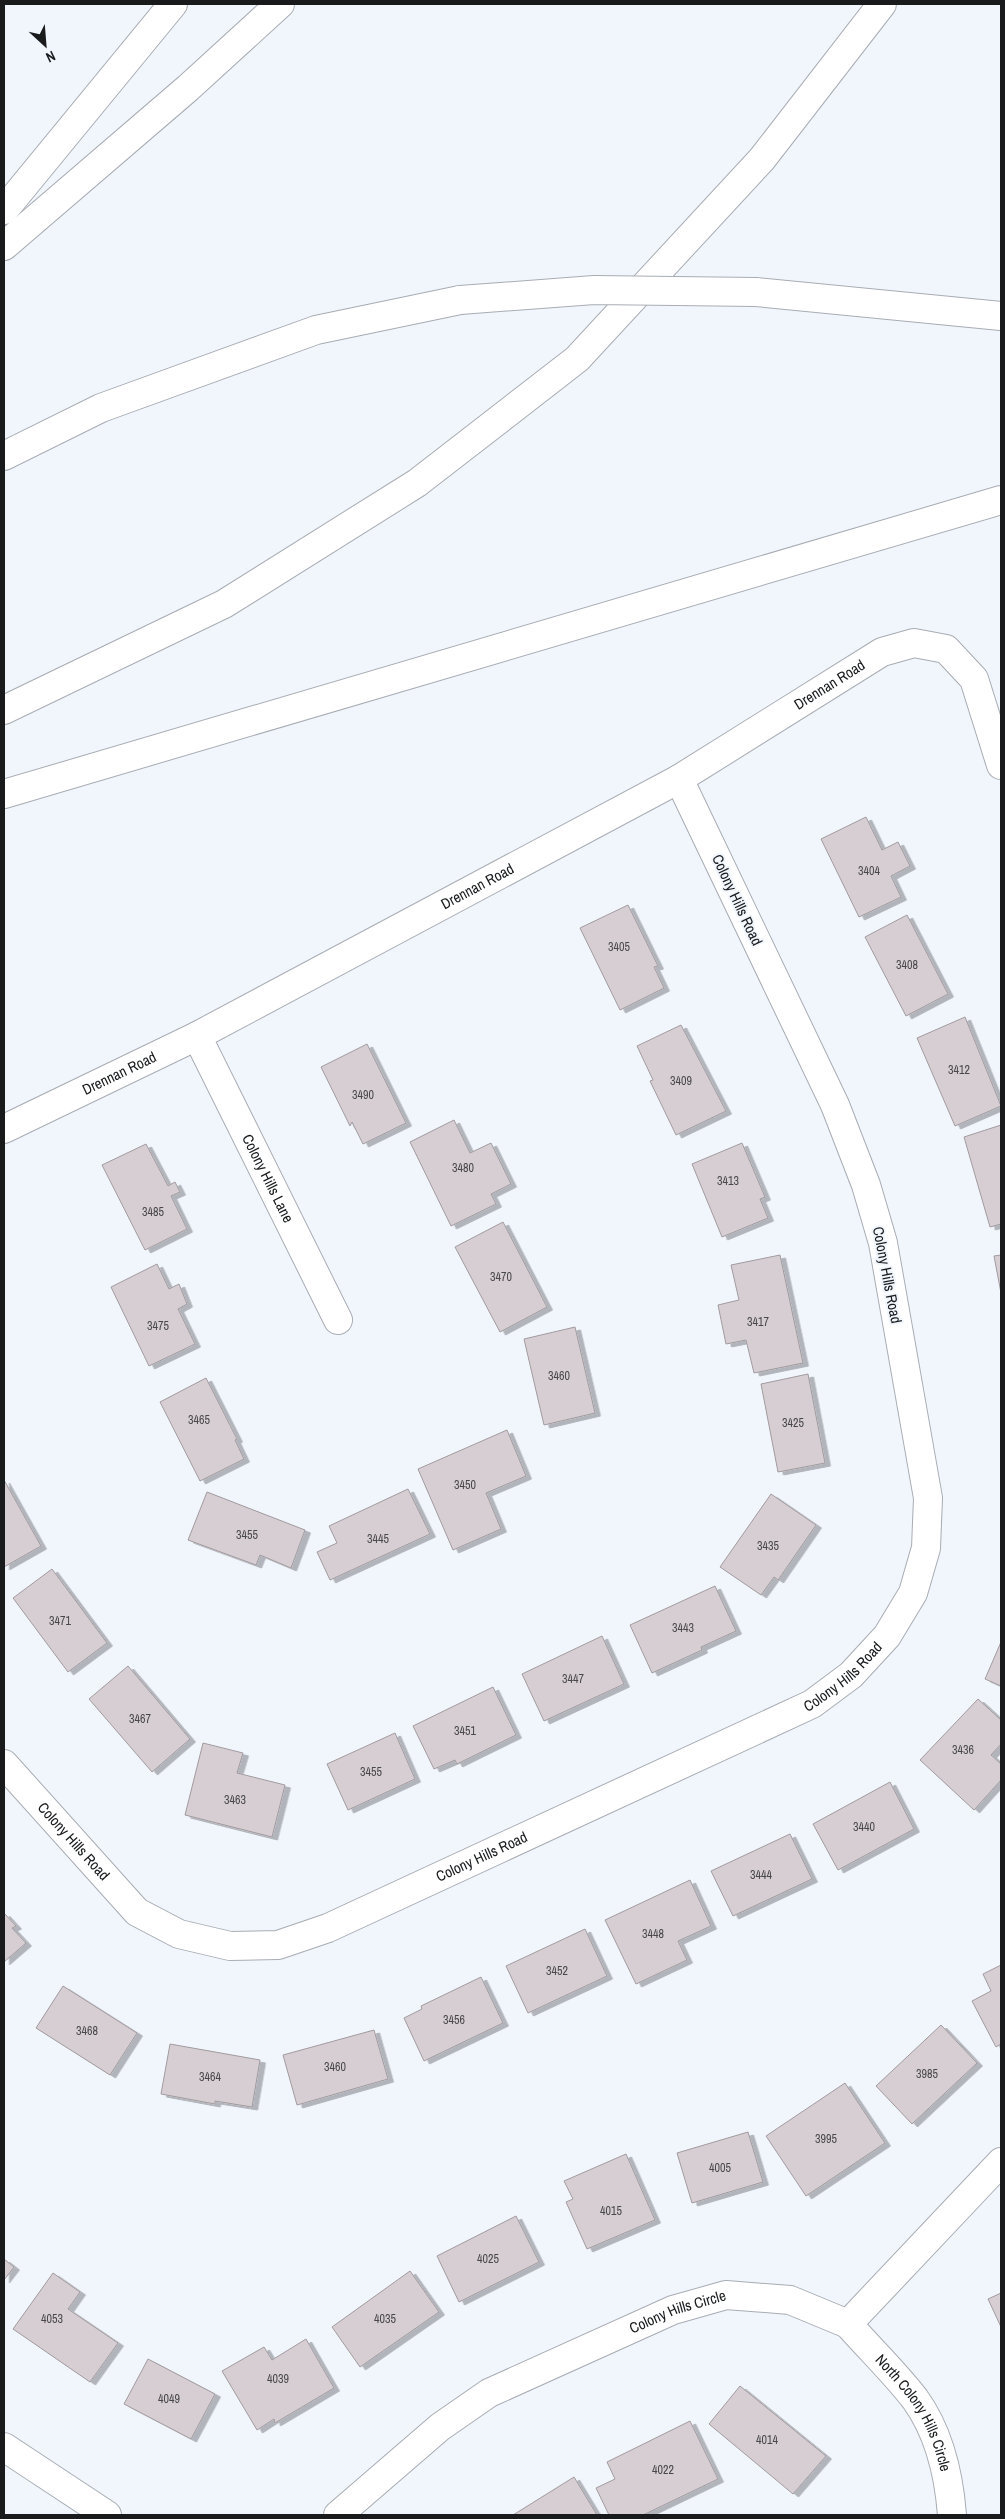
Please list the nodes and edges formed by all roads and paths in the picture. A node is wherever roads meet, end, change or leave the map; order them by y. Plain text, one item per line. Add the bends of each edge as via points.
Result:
1 (173, 4) edge
2 (280, 4) edge
3 (882, 4) edge
4 (4, 210) edge
5 (4, 246) edge
6 (1001, 316) edge
7 (4, 456) edge
8 (1001, 500) edge
9 (4, 710) edge
10 (1001, 766) edge
11 (679, 780) junction
12 (4, 794) edge
13 (197, 1036) junction
14 (4, 1129) edge
15 (338, 1320) dead end
16 (4, 1764) edge
17 (1001, 2162) edge
18 (848, 2324) junction
19 (4, 2447) edge
20 (107, 2515) edge
21 (338, 2515) edge
22 (952, 2515) edge

1 - 4 main road
2 - 5 main road via 188,88
3 - 9 main road via 762,160 577,359 417,483 224,604
6 - 7 main road, bridge via 756,292 594,290 460,300 316,330 101,408
8 - 12 main road
10 - 11 main road, Drennan Road via 974,679 946,649 914,644 882,652
11 - 13 main road, Drennan Road
11 - 16 main road, Colony Hills Road via 835,1105 884,1243 928,1498 926,1548 912,1593 888,1636 851,1676 812,1704 328,1928 278,1945 230,1946 179,1934 137,1912
13 - 14 main road, Drennan Road
13 - 15 main road, Colony Hills Lane
17 - 18 main road
18 - 21 main road, Colony Hills Circle via 790,2300 726,2295 673,2310 490,2393 440,2426
18 - 22 main road, North Colony Hills Circle via 915,2400 936,2439 950,2486
19 - 20 main road

